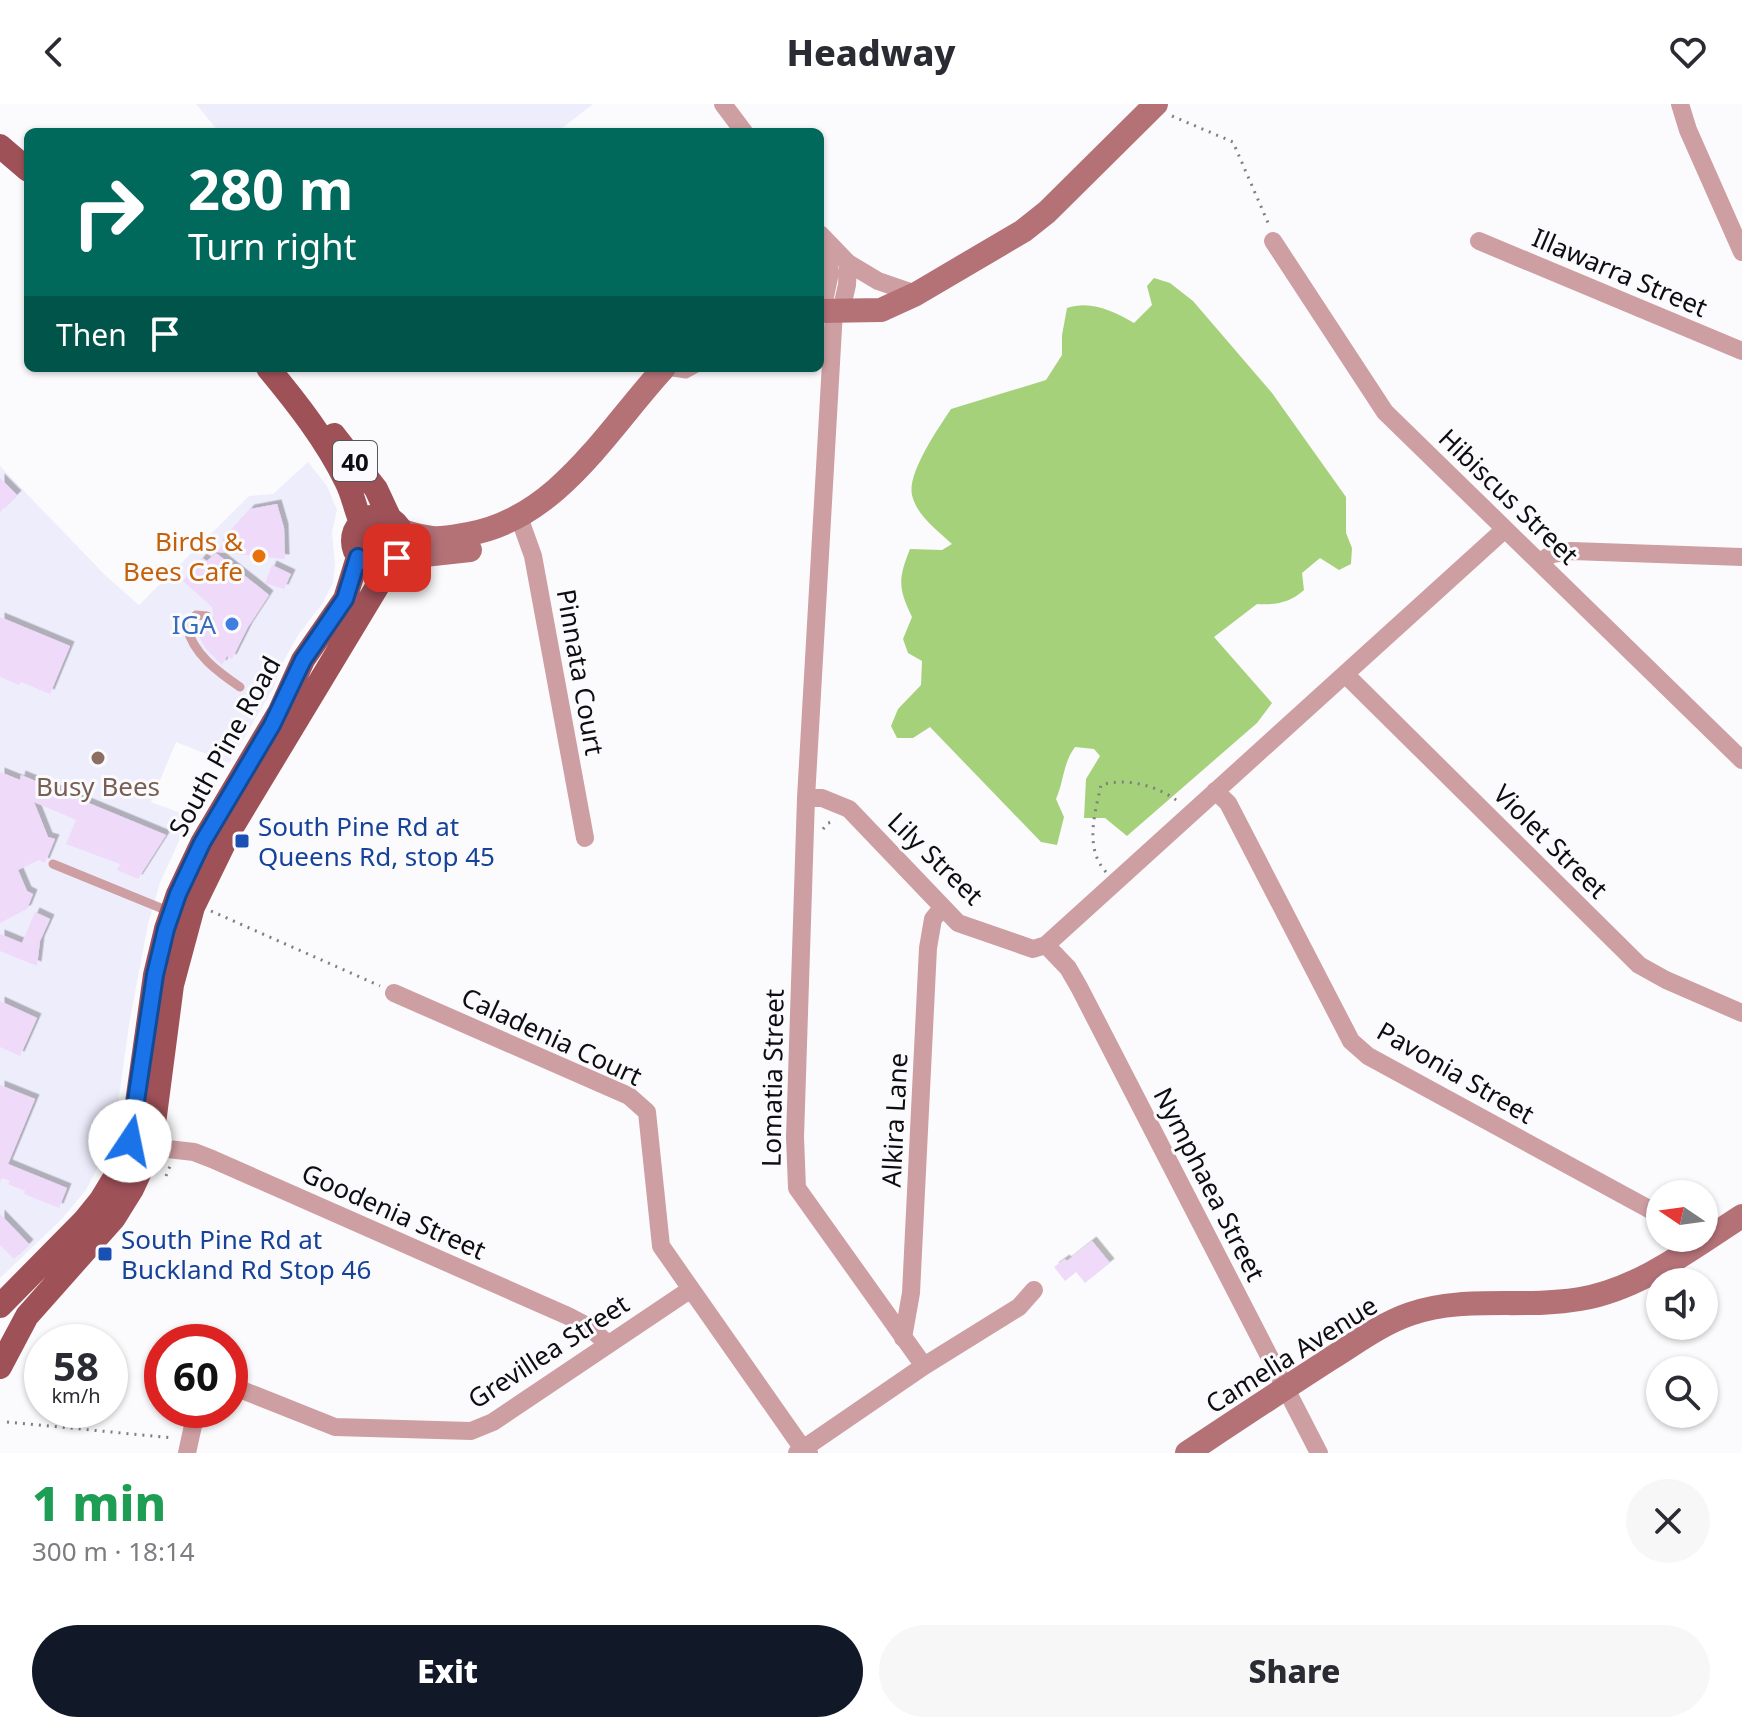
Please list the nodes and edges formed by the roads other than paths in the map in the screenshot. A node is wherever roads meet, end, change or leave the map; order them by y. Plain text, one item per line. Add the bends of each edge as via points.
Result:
1 (723, 104) edge
2 (1680, 104) edge
3 (1162, 109) edge
4 (741, 128) edge
5 (2, 155) edge
6 (24, 168) edge
7 (824, 239) edge
8 (1273, 241) road end
9 (1479, 241) dead end
10 (824, 243) edge
11 (1742, 252) edge
12 (848, 263) junction
13 (916, 294) junction
14 (829, 311) edge
15 (1742, 351) edge
16 (271, 372) edge
17 (660, 372) edge
18 (306, 415) junction
19 (361, 522) junction
20 (522, 524) junction
21 (396, 525) junction
22 (1505, 529) junction
23 (358, 557) junction
24 (1742, 557) edge
25 (392, 562) junction
26 (1540, 562) junction
27 (207, 616) dead end
28 (1345, 674) junction
29 (240, 687) dead end
30 (1742, 760) edge
31 (1215, 791) junction
32 (806, 798) junction
33 (585, 838) dead end
34 (53, 864) dead end
35 (942, 908) junction
36 (172, 913) junction
37 (1046, 945) junction
38 (394, 993) road end
39 (1742, 1013) edge
40 (150, 1147) junction
41 (1646, 1207) edge
42 (1742, 1216) edge
43 (1718, 1228) edge
44 (1676, 1252) edge
45 (691, 1289) junction
46 (1034, 1290) dead end
47 (0, 1306) edge
48 (903, 1338) junction
49 (608, 1344) junction
50 (924, 1366) junction
51 (0, 1367) edge
52 (1285, 1388) junction
53 (248, 1392) edge
54 (803, 1452) edge
55 (1187, 1453) edge
56 (1319, 1453) edge

1 - 4 street
2 - 11 street
3 - 13 main road via 1023,231
5 - 6 main road
7 - 12 street
8 - 22 street, Hibiscus Street via 1385,412
9 - 15 street, Illawarra Street
10 - 14 street
12 - 13 street
12 - 14 street via 847,285
13 - 14 main road via 881,310
14 - 32 street
16 - 18 main road, 40
17 - 20 main road via 608,437
18 - 19 main road, 40 via 345,478
18 - 21 main road, 40 via 332,433 376,489
19 - 21 main road via 375,515
19 - 23 main road, 40 via 352,542
20 - 21 main road via 445,538 428,538
20 - 25 main road via 498,543
20 - 33 street, Pinnata Court via 534,562
21 - 25 main road via 403,545
22 - 26 street, Hibiscus Street
22 - 28 street
23 - 25 main road via 371,566
23 - 36 main road, South Pine Road / 40 via 345,599 303,660 276,718 202,843
24 - 26 street via 1572,551
25 - 40 main road, South Pine Road via 231,829 193,907 172,985
26 - 30 street, Hibiscus Street
27 - 29 lane via 196,615 187,627 193,645
28 - 31 street
28 - 39 street, Violet Street via 1639,965
31 - 37 street
31 - 41 street, Pavonia Street via 1228,803 1351,1041 1368,1056
32 - 35 street, Lily Street via 849,809
32 - 48 street, Lomatia Street via 797,1188
34 - 36 lane
35 - 37 street, Lily Street via 958,923 1012,944 1033,949
35 - 48 street, Alkira Lane via 933,919 928,948 911,1293
36 - 47 main road, South Pine Road / 40 via 155,975 125,1157 93,1211
37 - 52 street, Nymphaea Street via 1079,987
38 - 45 street, Caladenia Court via 639,1103 647,1112 661,1246
40 - 49 street, Goodenia Street via 212,1159 568,1316
40 - 51 main road, South Pine Road via 123,1204 27,1316
42 - 43 main road, Camelia Avenue
44 - 52 main road, Camelia Avenue via 1647,1275 1580,1299 1465,1303 1413,1313
45 - 49 street, Grevillea Street
45 - 54 street
46 - 50 street via 1019,1307
48 - 50 street, Lomatia Street
49 - 53 street, Grevillea Street via 493,1422 471,1431 335,1427
50 - 54 street
52 - 55 main road, Camelia Avenue
52 - 56 street, Nymphaea Street

